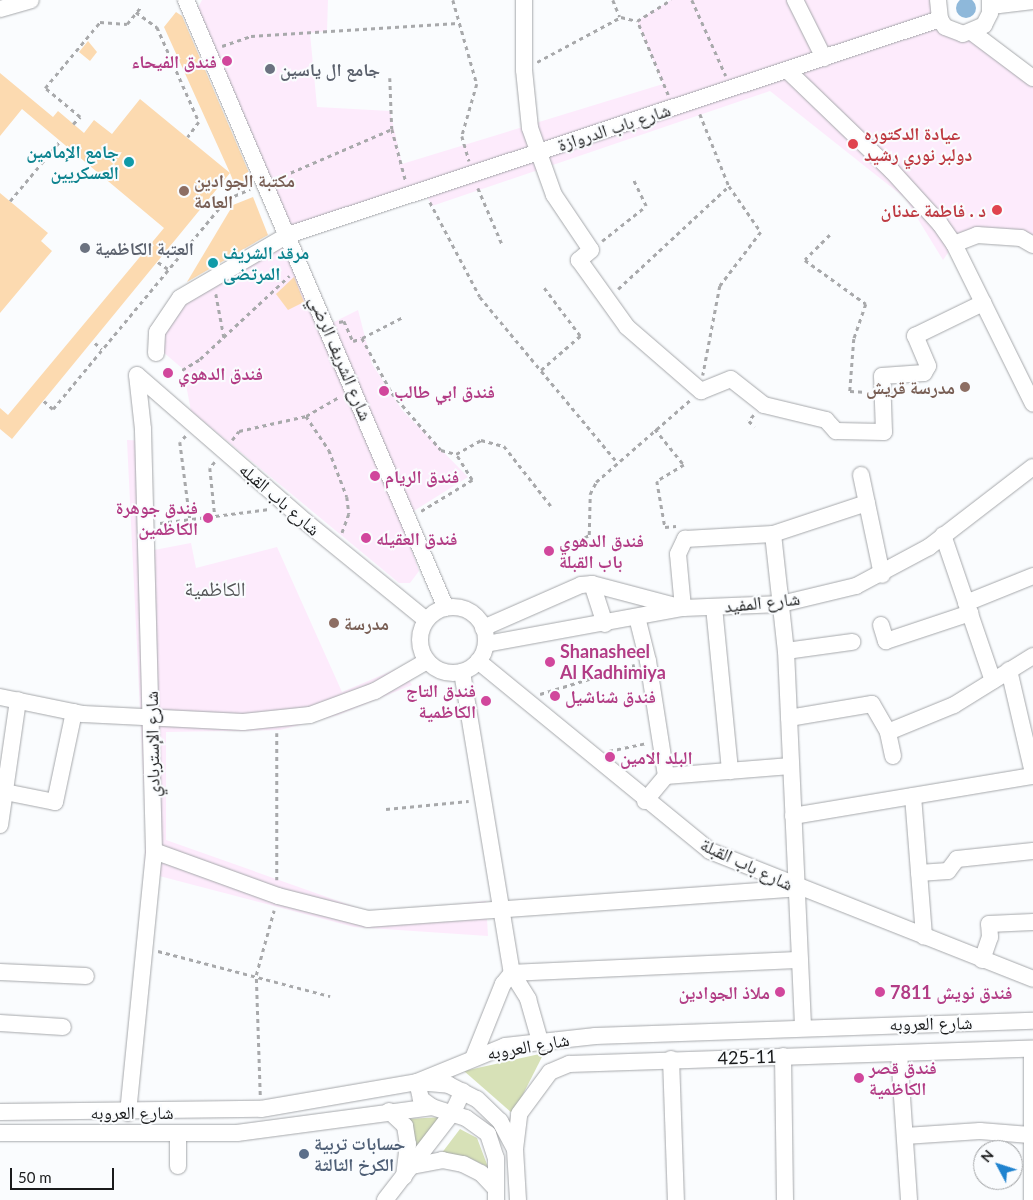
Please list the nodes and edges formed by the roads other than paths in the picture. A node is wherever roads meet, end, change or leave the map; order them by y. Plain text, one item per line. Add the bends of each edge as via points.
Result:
1 (31, 0) edge
2 (186, 0) edge
3 (524, 0) edge
4 (795, 0) edge
5 (938, 0) edge
6 (1033, 1) edge
7 (990, 3) edge
8 (0, 9) edge
9 (940, 19) junction
10 (973, 33) junction
11 (824, 58) junction
12 (788, 70) junction
13 (1033, 78) edge
14 (537, 153) junction
15 (288, 235) junction
16 (954, 244) junction
17 (1033, 245) edge
18 (983, 303) junction
19 (156, 353) dead end
20 (137, 375) joint
21 (1033, 404) edge
22 (1033, 467) edge
23 (861, 475) dead end
24 (867, 503) junction
25 (773, 534) junction
26 (943, 535) junction
27 (882, 575) junction
28 (1033, 576) edge
29 (592, 584) junction
30 (781, 604) junction
31 (714, 607) junction
32 (446, 608) junction
33 (683, 608) junction
34 (968, 608) junction
35 (637, 617) junction
36 (426, 620) junction
37 (604, 624) junction
38 (881, 625) dead end
39 (484, 636) junction
40 (852, 642) dead end
41 (786, 651) junction
42 (1033, 656) edge
43 (478, 661) junction
44 (427, 662) junction
45 (1009, 670) junction
46 (462, 672) junction
47 (993, 681) junction
48 (0, 696) edge
49 (18, 700) junction
50 (74, 712) junction
51 (1028, 714) edge
52 (789, 718) junction
53 (152, 720) junction
54 (888, 732) junction
55 (893, 756) dead end
56 (791, 766) junction
57 (730, 771) junction
58 (1033, 774) edge
59 (666, 776) junction
60 (2, 792) edge
61 (913, 796) junction
62 (645, 801) junction
63 (793, 816) junction
64 (0, 825) edge
65 (154, 851) junction
66 (1033, 851) edge
67 (920, 873) junction
68 (796, 888) junction
69 (499, 908) junction
70 (1033, 922) edge
71 (924, 937) junction
72 (800, 960) junction
73 (982, 960) junction
74 (0, 972) edge
75 (512, 973) junction
76 (86, 976) dead end
77 (1033, 979) edge
78 (1033, 1021) edge
79 (0, 1023) edge
80 (803, 1026) junction
81 (62, 1027) dead end
82 (540, 1040) junction
83 (1032, 1049) edge
84 (899, 1053) junction
85 (474, 1056) junction
86 (783, 1056) junction
87 (672, 1059) junction
88 (411, 1083) junction
89 (463, 1091) junction
90 (432, 1107) junction
91 (395, 1109) junction
92 (0, 1112) edge
93 (128, 1112) junction
94 (453, 1112) junction
95 (0, 1133) edge
96 (178, 1134) junction
97 (1030, 1135) junction
98 (905, 1136) junction
99 (515, 1149) junction
100 (178, 1166) dead end
101 (408, 1172) junction
102 (496, 1195) edge
103 (385, 1200) edge
104 (518, 1200) edge
105 (676, 1200) edge
106 (785, 1200) edge
107 (909, 1200) edge
108 (1032, 1200) edge

1 - 8 street
2 - 15 street, شارع الشريف الرضي
3 - 14 street via 524,70 530,128
4 - 11 street
5 - 9 street
6 - 7 street
7 - 10 street via 988,19
9 - 10 street via 954,32
9 - 11 street, شارع باب الدروازة
10 - 13 street
11 - 12 street, شارع باب الدروازة
12 - 14 street, شارع باب الدروازة
12 - 16 street via 922,202
14 - 15 street, شارع باب الدروازة
14 - 18 street via 563,211 591,250 579,260 606,301 626,327 701,391 731,379 764,405 826,420 836,431 884,432 882,376 924,373 928,366 915,336
15 - 19 street, شارع باب الدروازة via 180,298 157,332
15 - 32 street, شارع الشريف الرضي
16 - 17 street via 976,235 1021,238
16 - 18 street
18 - 21 street
20 - 36 street, شارع باب القبله via 288,507
20 - 53 street, شارع الإستربادي via 144,429
22 - 26 street, شارع المفيد
23 - 24 street
24 - 25 street
24 - 27 street
25 - 30 street
25 - 33 street via 691,538 681,542
26 - 27 street, شارع المفيد
26 - 34 street
27 - 30 street, شارع المفيد via 856,586
28 - 34 street
29 - 33 street
29 - 37 street
29 - 39 street via 566,589
30 - 31 street, شارع المفيد
30 - 41 street
31 - 33 street, شارع المفيد
31 - 57 street
32 - 36 street
32 - 39 street via 467,610
33 - 35 street, شارع المفيد
34 - 38 street via 886,641
34 - 47 street
35 - 37 street, شارع المفيد
35 - 59 street via 648,661
36 - 44 street via 419,641
37 - 39 street, شارع المفيد via 519,638
39 - 43 street
40 - 41 street
41 - 52 street
42 - 45 street
43 - 46 street
43 - 62 street, شارع باب القبلة
44 - 46 street via 443,672
44 - 53 street via 375,691 310,715 243,722
45 - 47 street
45 - 51 street
46 - 69 street
47 - 54 street via 934,715
48 - 49 street
49 - 50 street
49 - 60 street
50 - 53 street
50 - 60 street via 55,802
51 - 58 street
52 - 54 street via 872,704
52 - 56 street
53 - 65 street, شارع الإستربادي
54 - 55 street
56 - 57 street
56 - 63 street
57 - 59 street
58 - 61 street
59 - 62 street
60 - 64 street
61 - 63 street
61 - 67 street
62 - 68 street, شارع باب القبلة via 710,850
63 - 68 street
65 - 69 street via 278,896 368,919
65 - 93 street, شارع الإستربادي via 147,948
66 - 67 street via 957,859 948,872
67 - 71 street
68 - 69 street
68 - 71 street, شارع باب القبلة
68 - 72 street
69 - 75 street
70 - 73 street via 989,924 990,937
71 - 73 street, شارع باب القبلة
72 - 75 street
72 - 80 street
73 - 77 street, شارع باب القبلة
74 - 76 street
75 - 82 street via 528,999
75 - 85 street via 503,984
78 - 80 street, شارع العروبه
79 - 81 street
80 - 82 street, شارع العروبه
82 - 85 street, شارع العروبه
83 - 84 street, 425-11
83 - 97 street
84 - 86 street, 425-11
84 - 98 street
85 - 88 street, شارع العروبه
86 - 87 street, 425-11
86 - 106 street
87 - 99 street, 425-11 via 586,1062 550,1072 522,1108
87 - 105 street
88 - 89 street, 425-11
88 - 90 street via 421,1099
88 - 91 street via 411,1097
88 - 93 street, شارع العروبه via 261,1109
89 - 94 street
89 - 99 street, 425-11 via 500,1120
90 - 91 street, شارع العروبه
90 - 94 street, شارع العروبه
91 - 96 street, شارع العروبه via 236,1133
91 - 101 street via 406,1126
92 - 93 street, شارع العروبه
94 - 101 street
94 - 102 street, شارع العروبه via 480,1126 494,1145
95 - 96 street, شارع العروبه
96 - 100 street
97 - 98 street via 980,1131
97 - 108 street
98 - 107 street
99 - 104 street, 425-11
101 - 102 street via 442,1160 462,1164 481,1173
101 - 103 street

